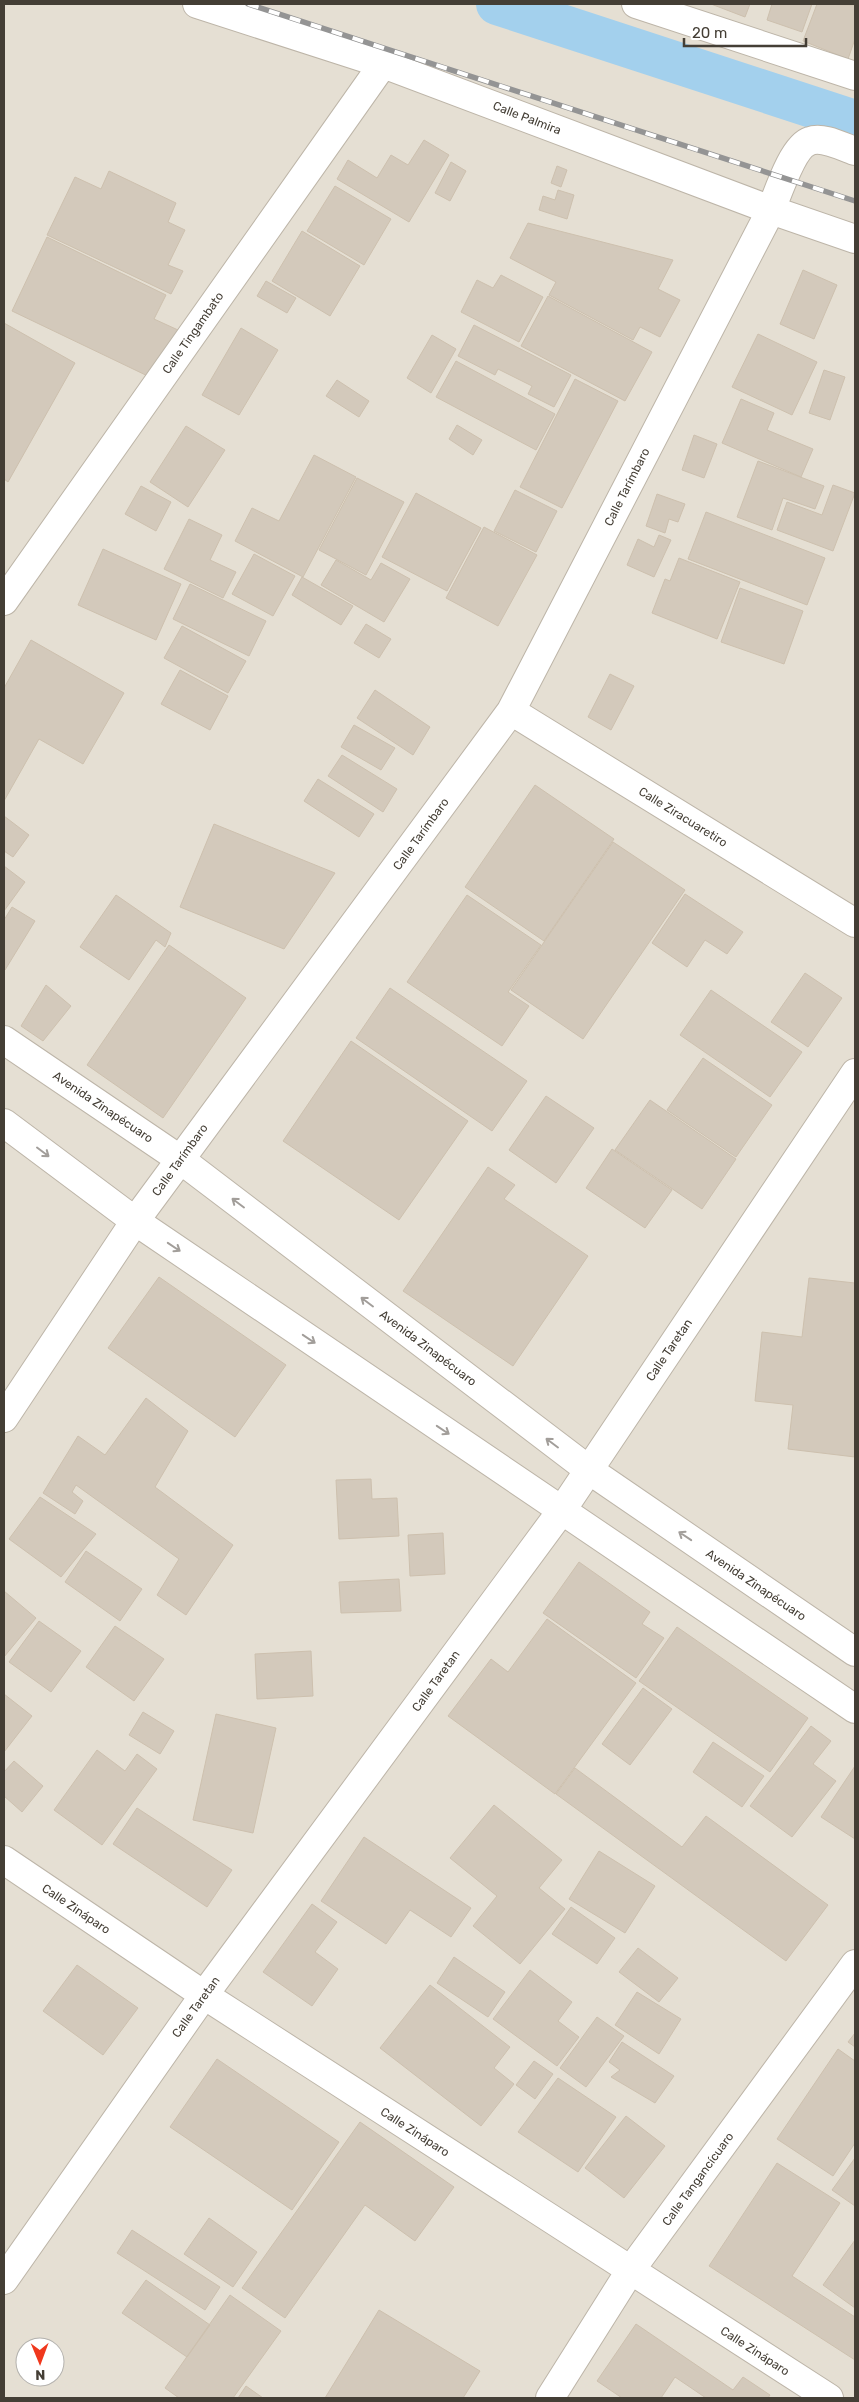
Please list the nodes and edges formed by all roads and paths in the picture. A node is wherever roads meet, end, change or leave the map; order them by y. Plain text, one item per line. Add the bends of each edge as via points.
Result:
1 (197, 4) edge
2 (636, 4) edge
3 (383, 64) junction
4 (855, 76) edge
5 (855, 151) edge
6 (771, 210) junction
7 (855, 239) edge
8 (4, 601) edge
9 (511, 711) junction
10 (855, 922) edge
11 (4, 1040) edge
12 (855, 1073) edge
13 (4, 1123) edge
14 (181, 1160) junction
15 (135, 1221) junction
16 (4, 1418) edge
17 (589, 1470) junction
18 (562, 1510) junction
19 (855, 1652) edge
20 (855, 1709) edge
21 (4, 1860) edge
22 (855, 1964) edge
23 (204, 1995) junction
24 (630, 2272) junction
25 (4, 2280) edge
26 (550, 2398) edge
27 (829, 2398) edge

1 - 3 street, Calle Palmira
2 - 4 street
3 - 6 street, Calle Palmira
3 - 8 street, Calle Tingambato
5 - 6 street, Calle Tarímbaro via 828,141 811,140 797,150
6 - 7 street, Calle Palmira
6 - 9 street, Calle Tarímbaro
9 - 10 street, Calle Ziracuaretiro
9 - 14 street, Calle Tarímbaro
11 - 14 street, Avenida Zinapécuaro
12 - 17 street, Calle Taretan
13 -> 15 street
14 - 15 street, Calle Tarímbaro
17 -> 14 street, Avenida Zinapécuaro
15 - 16 street, Calle Tarímbaro
15 -> 18 street
17 - 18 street, Calle Taretan
19 -> 17 street, Avenida Zinapécuaro
18 - 20 street
18 - 23 street, Calle Taretan
21 - 23 street, Calle Zináparo
22 - 24 street, Calle Tangancícuaro
23 - 24 street, Calle Zináparo
23 - 25 street, Calle Taretan
24 - 26 street, Calle Tangancícuaro
24 - 27 street, Calle Zináparo

